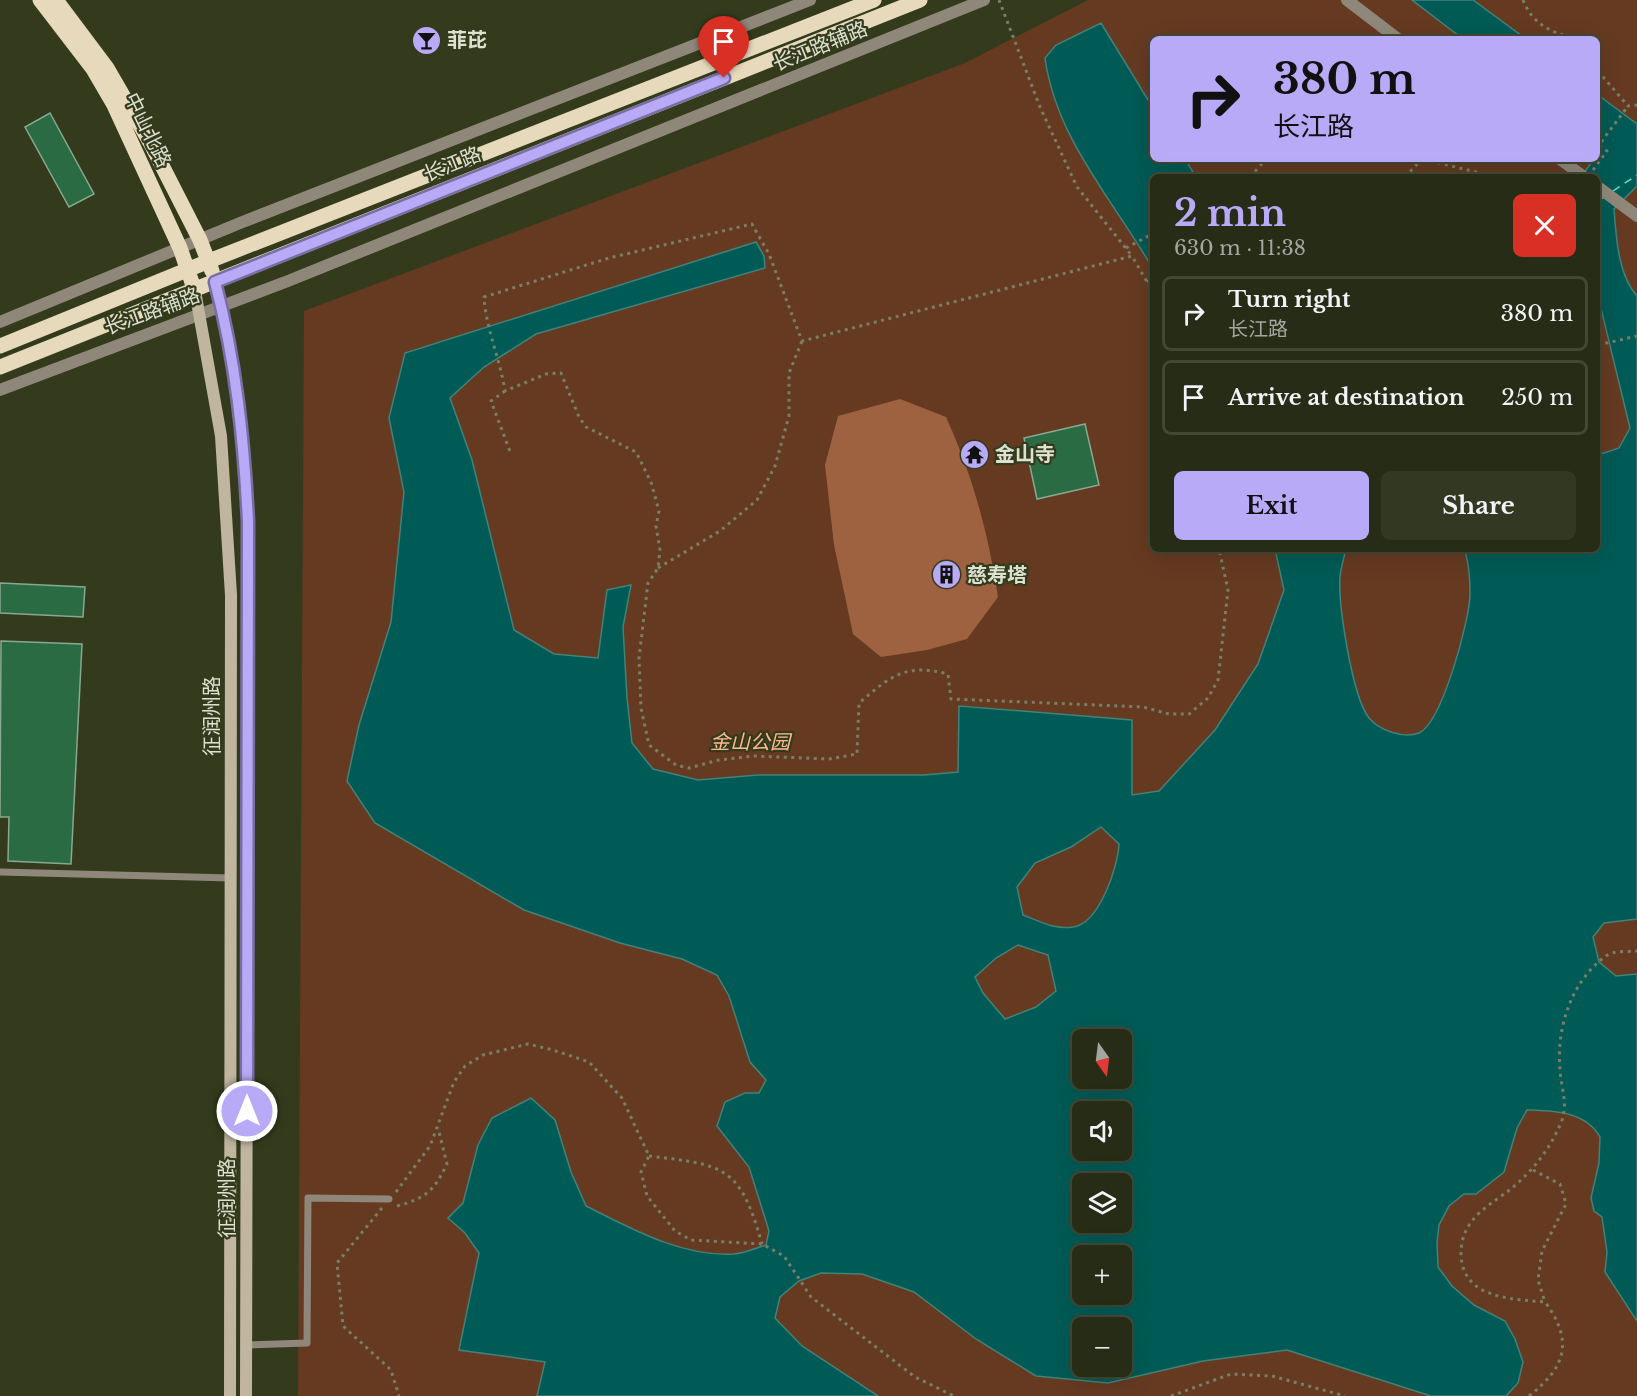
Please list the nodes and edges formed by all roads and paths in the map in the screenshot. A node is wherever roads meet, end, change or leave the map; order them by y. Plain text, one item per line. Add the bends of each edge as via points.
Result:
1 (40, 0) edge
2 (56, 0) edge
3 (810, 0) edge
4 (874, 0) edge
5 (920, 0) edge
6 (984, 0) edge
7 (999, 0) edge
8 (1347, 0) edge
9 (1523, 0) edge
10 (849, 4) edge
11 (1394, 36) edge
12 (1565, 36) edge
13 (1600, 72) edge
14 (1637, 105) edge
15 (1628, 106) junction
16 (1600, 145) edge
17 (1600, 147) edge
18 (1600, 160) edge
19 (1263, 162) edge
20 (1420, 162) edge
21 (1435, 162) edge
22 (1564, 162) edge
23 (1598, 162) edge
24 (1253, 174) edge
25 (1408, 174) edge
26 (1484, 174) edge
27 (1582, 174) edge
28 (1588, 174) edge
29 (1600, 188) edge
30 (1637, 216) edge
31 (1150, 235) edge
32 (200, 240) junction
33 (180, 248) junction
34 (1126, 248) junction
35 (1132, 256) junction
36 (209, 261) junction
37 (189, 269) junction
38 (1150, 280) edge
39 (215, 282) junction
40 (1147, 282) junction
41 (1150, 287) edge
42 (195, 291) junction
43 (222, 307) junction
44 (200, 315) junction
45 (0, 322) edge
46 (1637, 336) edge
47 (802, 341) junction
48 (1600, 345) edge
49 (0, 346) edge
50 (0, 366) edge
51 (0, 390) edge
52 (506, 391) junction
53 (511, 454) dead end
54 (1220, 552) edge
55 (658, 568) junction
56 (0, 872) edge
57 (231, 878) junction
58 (1637, 951) edge
59 (438, 1126) junction
60 (649, 1156) junction
61 (1532, 1170) junction
62 (389, 1199) junction
63 (380, 1210) junction
64 (762, 1244) junction
65 (1545, 1302) junction
66 (246, 1345) junction
67 (230, 1396) edge
68 (246, 1396) edge
69 (399, 1396) edge
70 (954, 1396) edge
71 (1171, 1396) edge
72 (1345, 1396) edge
73 (1529, 1396) edge

1 - 33 main road, 中山北路 via 93,69 114,105
2 - 32 main road, 中山北路 via 107,68
3 - 32 street
4 - 10 main road, 长江路
5 - 39 main road, 长江路
6 - 43 street, 长江路辅路
7 - 34 path via 1040,107 1077,187
8 - 11 street
9 - 12 path via 1530,16 1551,32
10 - 36 main road, 长江路
13 - 15 path
14 - 15 path
15 - 16 path
17 - 18 path via 1607,151
19 - 24 path
20 - 25 path
21 - 26 path
22 - 27 street
23 - 28 path
29 - 30 street
31 - 34 path
32 - 33 street
32 - 36 main road, 中山北路
33 - 37 main road, 中山北路
33 - 45 street
34 - 35 path
35 - 40 path
35 - 47 path
36 - 37 main road, 长江路
36 - 39 main road, 中山北路
37 - 42 main road, 中山北路
37 - 49 main road, 长江路
38 - 40 path
39 - 42 main road, 长江路
39 - 43 main road, 征润州路
40 - 41 path
42 - 44 main road, 征润州路
42 - 50 main road, 长江路
43 - 44 street, 长江路辅路
43 - 66 main road, 征润州路 via 243,432 248,522
44 - 51 street, 长江路辅路
44 - 57 main road, 征润州路 via 221,436 230,583
46 - 48 path
47 - 52 path via 769,254 752,224 609,258 484,297
47 - 55 path via 789,373 789,416 778,456 757,500 720,531
52 - 53 path via 491,401
52 - 55 path via 546,374 561,373 586,427 636,452 651,482 659,511
54 - 55 path via 1228,591 1218,680 1208,698 1190,714 1169,714 1143,707 951,699 948,674 915,669 892,675 859,703 857,754 829,759 754,756 689,768 676,765 649,745 641,708 639,658 648,583
56 - 57 lane
57 - 67 main road, 征润州路
58 - 61 path via 1607,956 1585,979 1563,1017 1559,1069 1565,1097 1563,1117 1552,1142
59 - 60 path via 454,1082 465,1066 483,1055 528,1044 589,1062 622,1098
59 - 62 path via 430,1146
59 - 63 path via 447,1164 436,1187 410,1203
60 - 64 path via 709,1164 733,1178 750,1204
60 - 64 path via 641,1172 647,1196 675,1230 692,1240
61 - 65 path via 1560,1184 1566,1204 1542,1251 1538,1280
61 - 65 path via 1472,1220 1461,1241 1461,1264 1468,1281 1483,1292
62 - 63 path
62 - 66 lane via 308,1198 308,1343
63 - 69 path via 337,1263 343,1326 391,1370
64 - 70 path via 784,1256 811,1297 915,1377
65 - 73 path via 1558,1320 1564,1342 1557,1371
66 - 68 main road, 征润州路
71 - 72 path via 1231,1374 1272,1376

